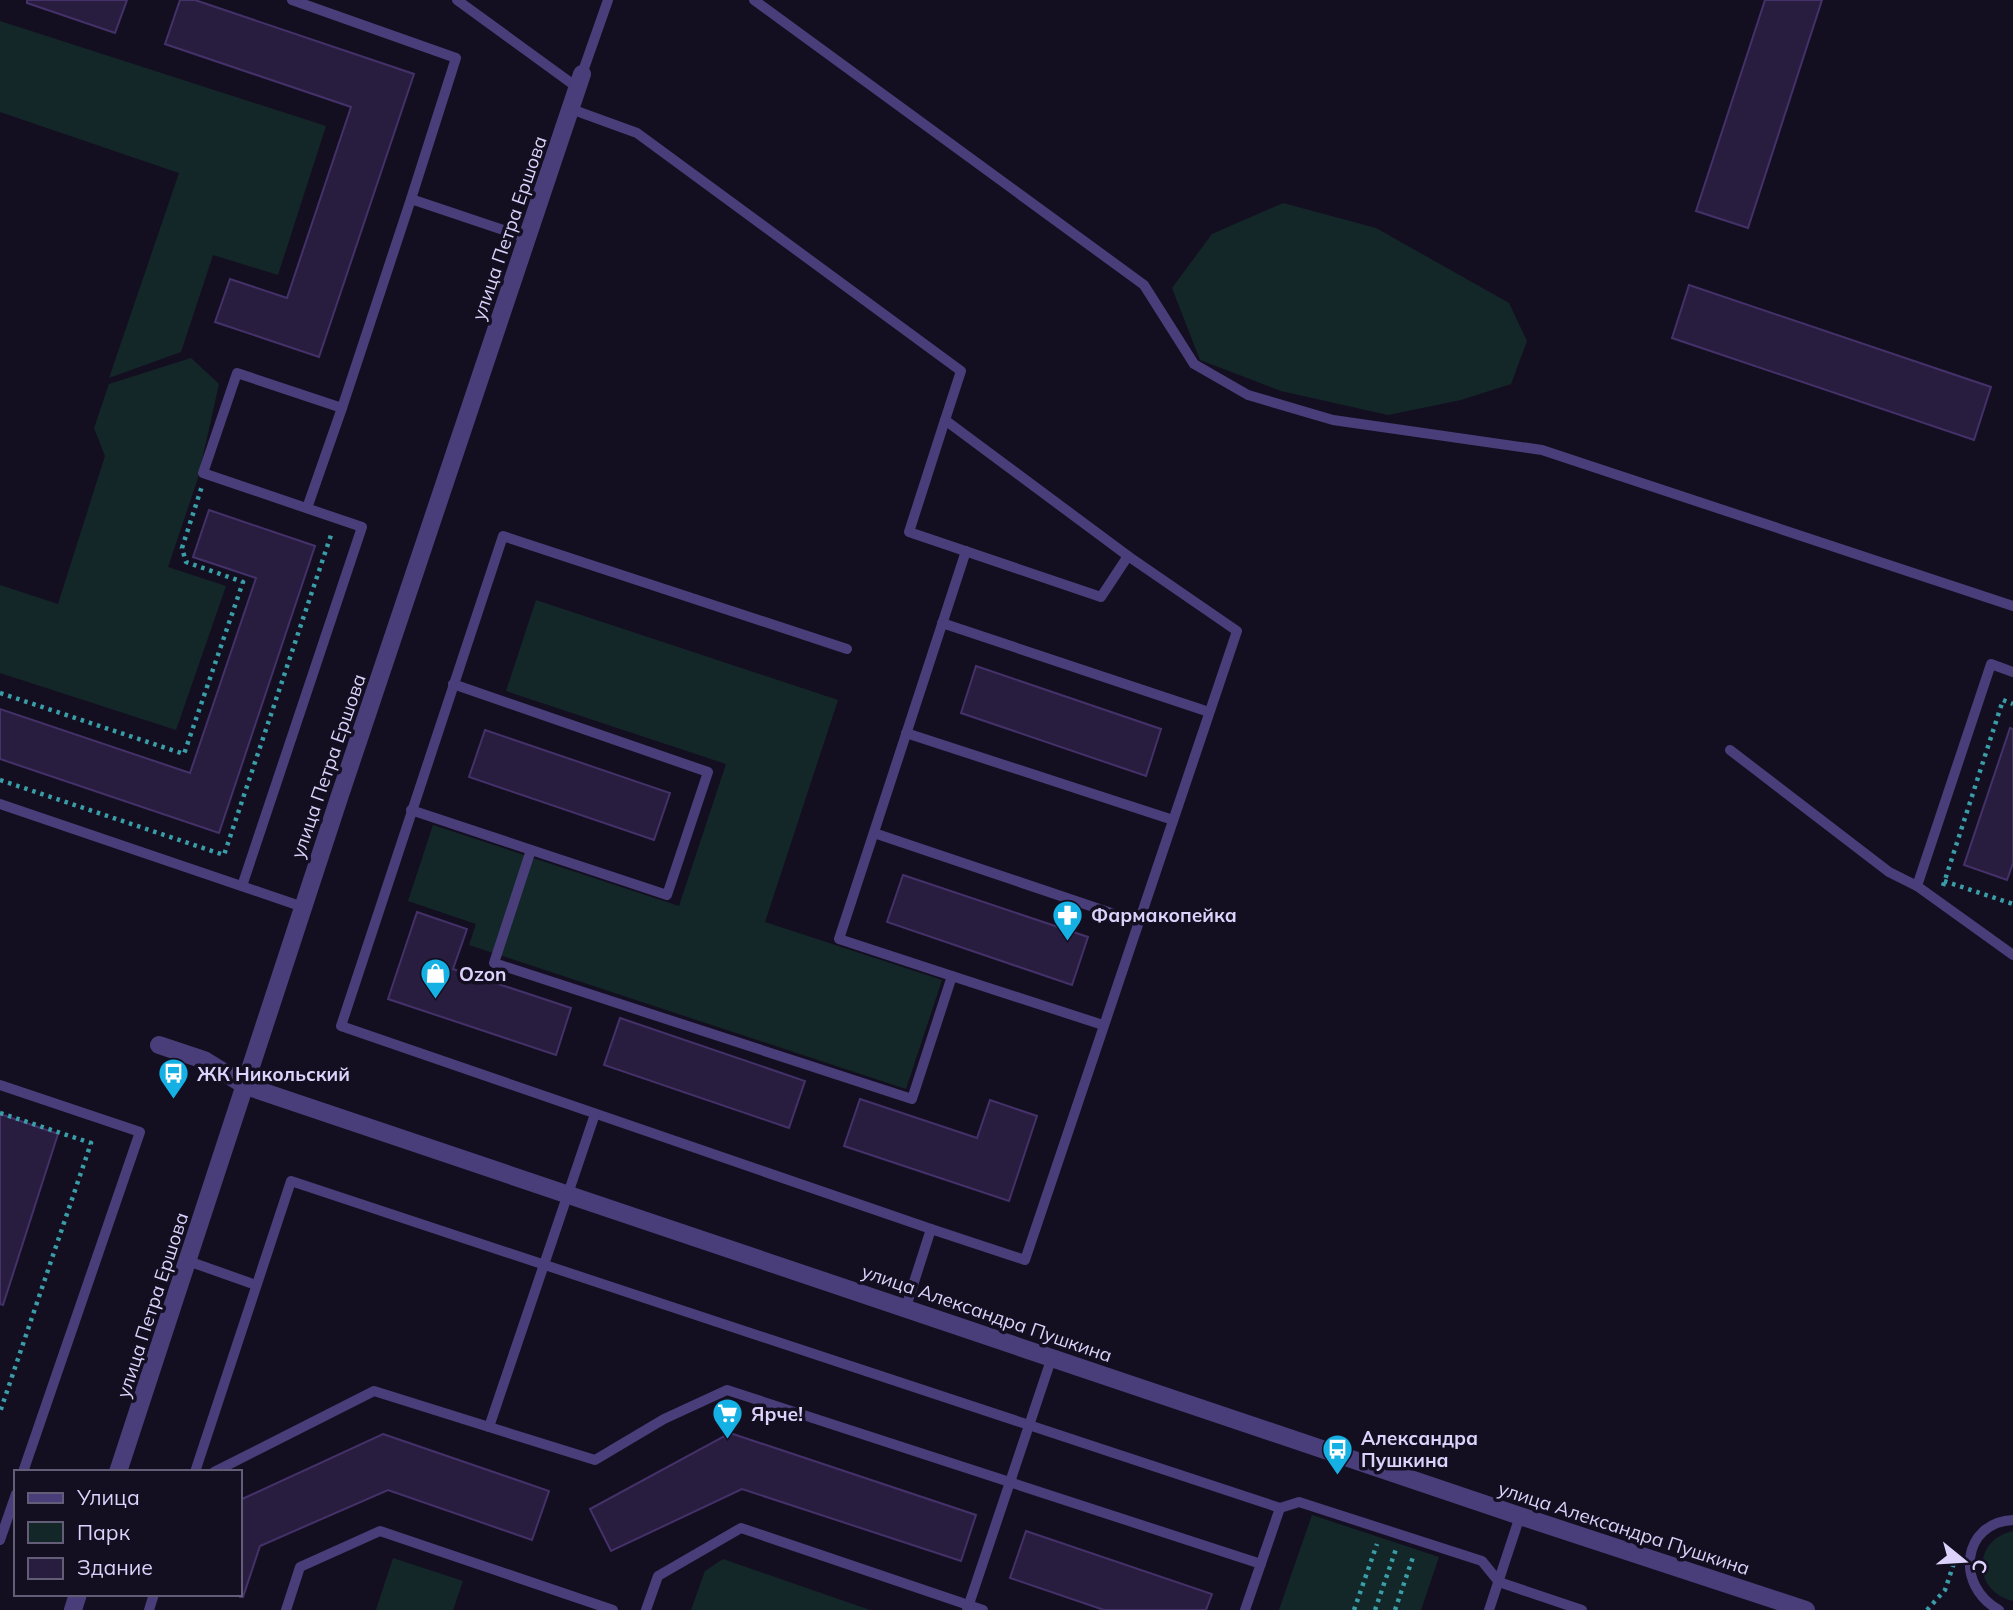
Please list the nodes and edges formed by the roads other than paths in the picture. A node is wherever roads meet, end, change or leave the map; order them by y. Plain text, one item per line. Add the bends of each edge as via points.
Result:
1 (292, 0) edge
2 (457, 0) edge
3 (608, 0) edge
4 (754, 0) edge
5 (580, 81) junction
6 (571, 109) junction
7 (411, 199) junction
8 (527, 237) junction
9 (342, 408) junction
10 (945, 420) junction
11 (307, 508) junction
12 (966, 551) junction
13 (1128, 556) junction
14 (2013, 606) edge
15 (942, 623) junction
16 (848, 649) dead end
17 (2013, 671) edge
18 (453, 684) junction
19 (1209, 712) junction
20 (906, 733) junction
21 (1730, 750) dead end
22 (0, 804) edge
23 (411, 810) junction
24 (1173, 820) junction
25 (874, 833) junction
26 (531, 850) junction
27 (243, 886) junction
28 (1917, 886) junction
29 (303, 907) junction
30 (1138, 922) junction
31 (2013, 956) edge
32 (952, 976) junction
33 (1103, 1025) junction
34 (159, 1045) dead end
35 (0, 1085) edge
36 (246, 1086) junction
37 (595, 1114) junction
38 (568, 1194) junction
39 (931, 1229) junction
40 (188, 1261) junction
41 (543, 1264) junction
42 (257, 1285) junction
43 (906, 1307) junction
44 (1052, 1357) junction
45 (1029, 1424) junction
46 (489, 1427) junction
47 (24, 1470) edge
48 (119, 1470) edge
49 (196, 1470) edge
50 (218, 1470) edge
51 (1010, 1481) junction
52 (1280, 1508) junction
53 (13, 1511) edge
54 (1520, 1516) junction
55 (2013, 1520) edge
56 (0, 1540) edge
57 (1261, 1564) junction
58 (1499, 1582) junction
59 (968, 1608) edge
60 (286, 1610) edge
61 (613, 1610) edge
62 (646, 1610) edge
63 (983, 1610) edge
64 (1245, 1610) edge
65 (1489, 1610) edge
66 (1581, 1610) edge
67 (1806, 1610) edge
68 (1999, 1610) edge

1 - 7 lane via 456,58
2 - 5 lane
3 - 5 lane
4 - 14 lane via 1144,285 1194,364 1248,396 1333,419 1542,450
5 - 6 street, улица Петра Ершова
6 - 8 street, улица Петра Ершова
6 - 10 lane via 637,133 961,371
7 - 8 lane
7 - 9 lane
8 - 29 street, улица Петра Ершова
9 - 11 lane
9 - 11 lane via 237,373 203,473
10 - 12 lane via 909,532
10 - 13 lane
11 - 27 lane via 362,527
12 - 13 lane via 1101,597
12 - 15 lane
13 - 19 lane via 1237,631
15 - 19 lane
15 - 20 lane
16 - 18 lane via 503,536
17 - 28 lane via 1991,664
18 - 23 lane
18 - 26 lane via 708,772 667,895
19 - 24 lane
20 - 24 lane
20 - 25 lane
21 - 28 lane via 1889,872
22 - 27 lane
23 - 26 lane
23 - 37 lane via 341,1027
24 - 30 lane
25 - 30 lane
25 - 32 lane via 839,939
26 - 32 lane via 495,962 912,1099
27 - 29 lane
28 - 31 lane
29 - 36 street, улица Петра Ершова
30 - 33 lane
32 - 33 lane
33 - 39 lane via 1025,1260
34 - 36 street, улица Александра Пушкина via 204,1060
35 - 47 lane via 140,1132
36 - 38 street, улица Александра Пушкина
36 - 40 street, улица Петра Ершова
37 - 38 lane
37 - 39 lane
38 - 41 lane
38 - 43 street, улица Александра Пушкина
39 - 43 lane
40 - 42 lane
40 - 48 street, улица Петра Ершова
41 - 42 lane via 291,1181
41 - 45 lane
41 - 46 lane
42 - 49 lane
43 - 44 street, улица Александра Пушкина
44 - 45 lane
44 - 54 street, улица Александра Пушкина
45 - 51 lane
45 - 52 lane
46 - 50 lane via 374,1391
46 - 51 lane via 595,1460 664,1419 727,1390
51 - 57 lane
51 - 59 lane
52 - 57 lane
52 - 58 lane via 1298,1502 1482,1561
53 - 56 lane
54 - 58 lane
54 - 67 street, улица Александра Пушкина
55 - 68 lane via 1993,1525 1981,1535 1969,1563 1977,1592
57 - 64 lane
58 - 65 lane
58 - 66 lane
59 - 62 lane via 741,1528 657,1576
59 - 63 lane
60 - 61 lane via 300,1567 380,1531

